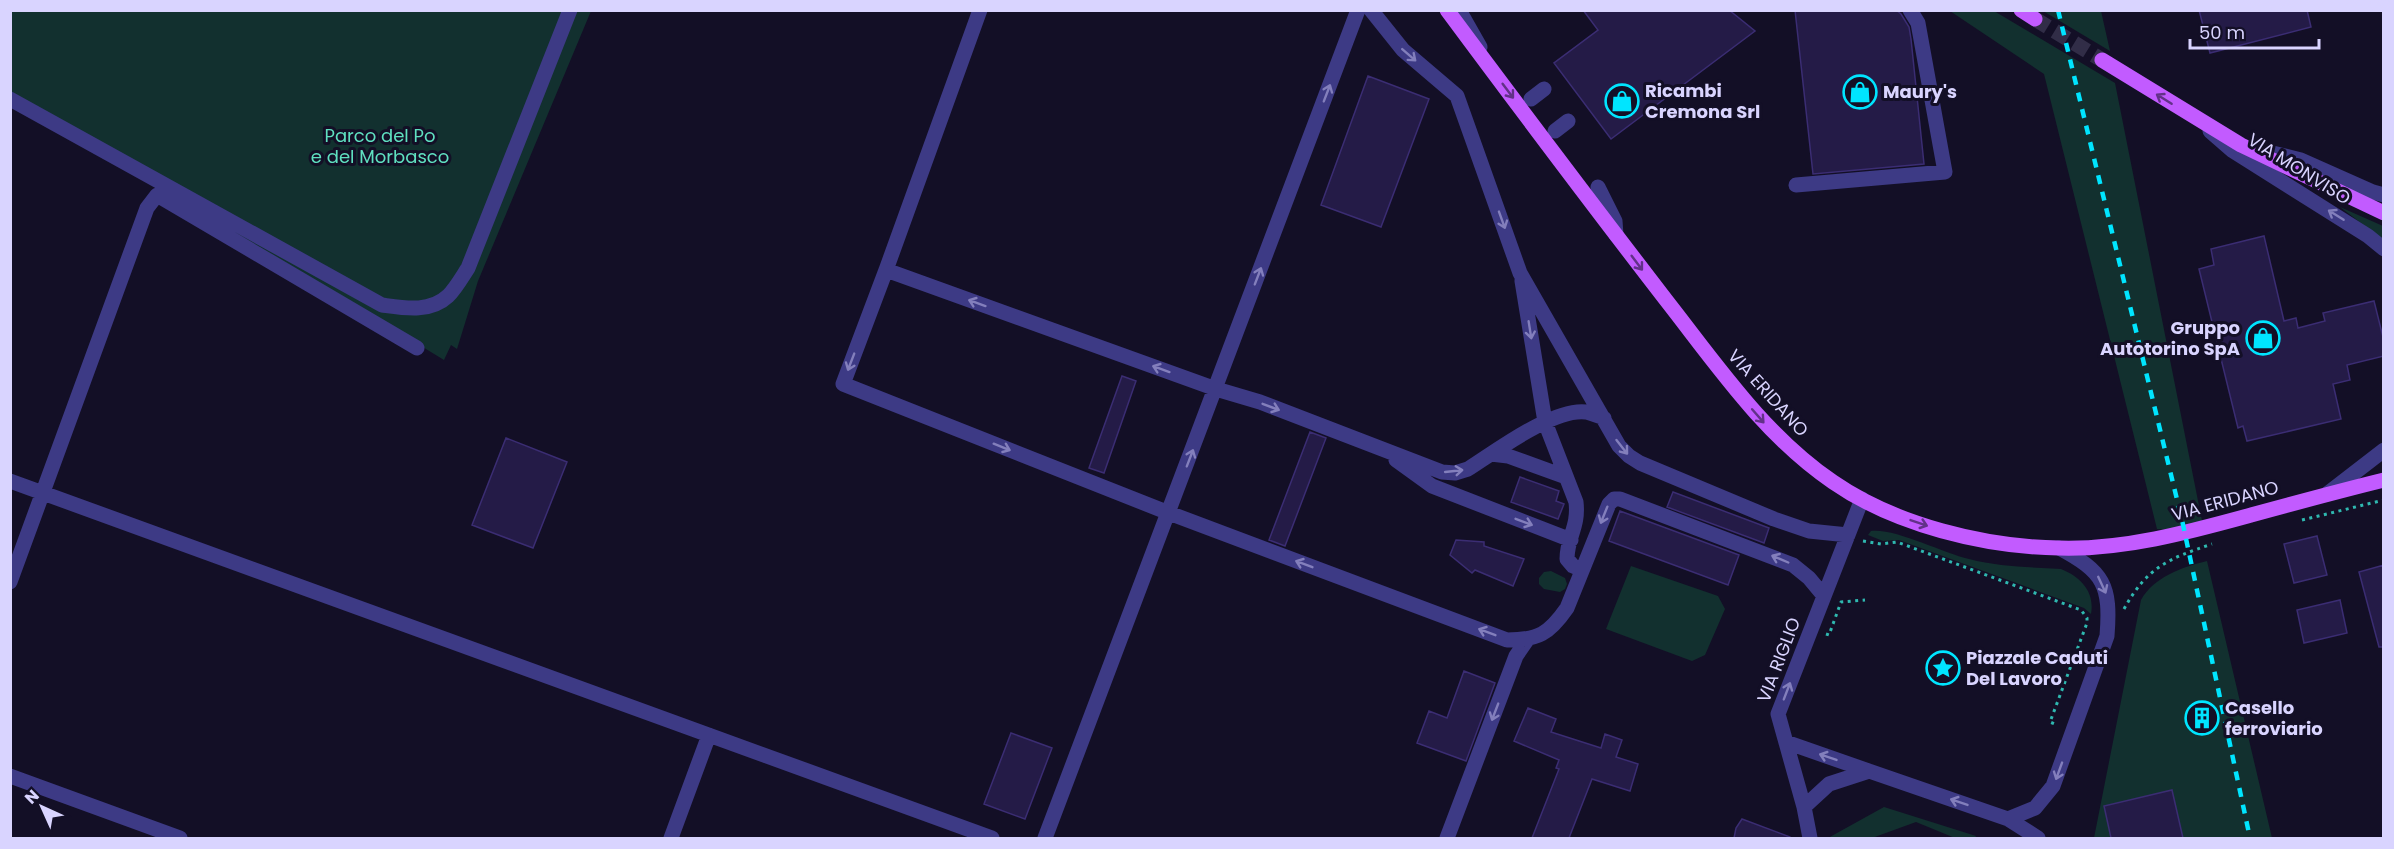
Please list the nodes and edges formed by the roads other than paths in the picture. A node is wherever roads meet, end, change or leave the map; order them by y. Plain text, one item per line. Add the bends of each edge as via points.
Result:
1 (570, 10) edge
2 (980, 10) edge
3 (1358, 10) edge
4 (1371, 10) edge
5 (1447, 10) edge
6 (1459, 10) edge
7 (1910, 10) edge
8 (2021, 10) edge
9 (2035, 19) tunnel mouth
10 (2102, 60) tunnel mouth
11 (1491, 68) junction
12 (1544, 89) dead end
13 (10, 99) edge
14 (1531, 99) dead end
15 (2196, 119) junction
16 (1568, 121) dead end
17 (1555, 131) dead end
18 (2241, 145) junction
19 (1796, 185) dead end
20 (1598, 187) dead end
21 (2384, 195) edge
22 (2384, 213) edge
23 (1616, 234) junction
24 (2384, 249) edge
25 (886, 270) junction
26 (1520, 273) junction
27 (417, 348) dead end
28 (1216, 389) junction
29 (1604, 418) junction
30 (1545, 422) junction
31 (1380, 447) junction
32 (2384, 450) edge
33 (1491, 454) junction
34 (1566, 477) junction
35 (2384, 480) edge
36 (10, 481) edge
37 (43, 493) junction
38 (2327, 494) junction
39 (1862, 499) junction
40 (1169, 513) junction
41 (1848, 535) junction
42 (1571, 540) junction
43 (2059, 549) junction
44 (1582, 570) junction
45 (10, 582) edge
46 (1824, 596) junction
47 (1527, 640) junction
48 (709, 735) junction
49 (1786, 742) junction
50 (1869, 771) junction
51 (10, 776) edge
52 (1804, 807) junction
53 (2008, 819) junction
54 (180, 838) edge
55 (671, 838) edge
56 (992, 838) edge
57 (1045, 838) edge
58 (1447, 838) edge
59 (1810, 838) edge
60 (2038, 838) edge

1 - 13 street via 468,268 447,297 413,309 382,305
2 - 25 street
28 -> 3 street
4 -> 26 street via 1403,50 1457,96
5 - 11 main road, VIA ERIDANO
6 - 11 street
7 - 19 street via 1918,23 1945,172
8 - 9 main road
15 -> 10 main road, VIA MONVISO
11 -> 23 main road, VIA ERIDANO
12 - 14 street
15 - 18 main road, VIA MONVISO
24 -> 15 street, VIA MONVISO via 2233,151
16 - 17 street
18 - 21 street via 2301,160
18 - 22 main road, VIA MONVISO
20 - 23 street via 1615,221
23 -> 39 main road, VIA ERIDANO via 1773,433 1835,483
28 -> 25 street
25 -> 40 street via 843,384
26 - 29 street
26 -> 30 street
27 - 37 street via 157,195 147,208
28 -> 31 street
40 -> 28 street
29 - 30 street via 1586,412 1569,413
29 -> 41 street via 1619,446 1640,463 1783,522 1809,531
30 - 33 street
30 - 34 street
31 -> 33 street via 1442,472 1455,473
31 -> 42 street via 1432,486
32 - 38 street
33 - 34 street via 1508,456
34 - 42 street via 1578,516
35 - 38 main road, VIA ERIDANO
36 - 37 street
37 - 45 street
37 - 48 street
38 - 43 main road, VIA ERIDANO via 2173,535 2101,547
39 - 41 street, VIA RIGLIO
39 -> 43 main road, VIA ERIDANO via 1943,532 2011,545
47 -> 40 street via 1507,640
40 - 57 street
41 - 46 street, VIA RIGLIO
42 - 44 street via 1567,559
43 -> 53 street via 2085,562 2098,576 2107,594 2107,636 2053,786 2035,808
46 -> 44 street via 1793,565 1620,499 1609,504
44 - 47 street via 1567,608 1556,623
49 -> 46 street, VIA RIGLIO via 1778,714
47 -> 58 street via 1516,656
48 - 55 street
48 - 56 street
50 -> 49 street
49 - 52 street, VIA RIGLIO
50 - 52 street via 1829,784
53 -> 50 street
51 - 54 street
52 - 59 street, VIA RIGLIO
53 - 60 street

